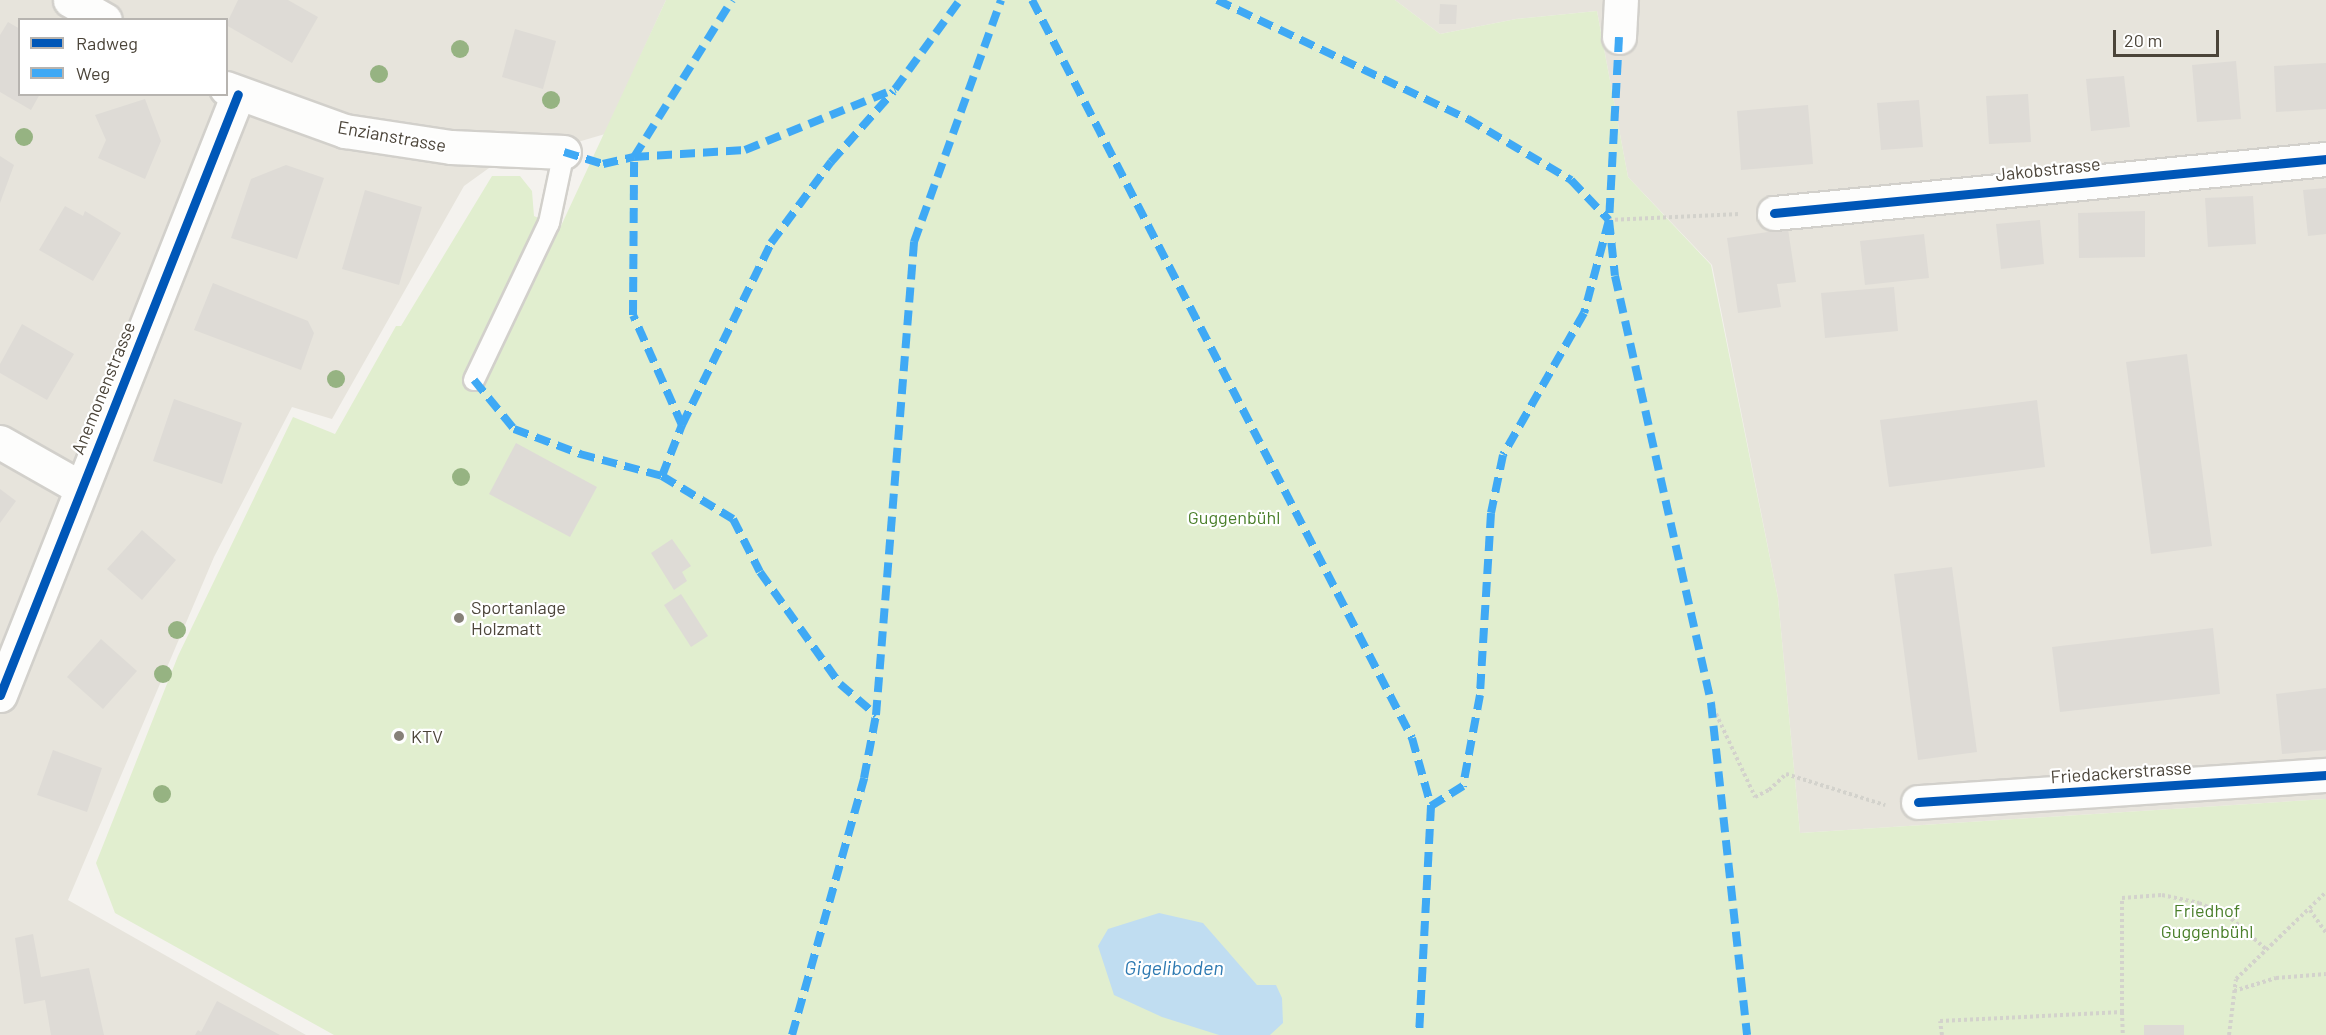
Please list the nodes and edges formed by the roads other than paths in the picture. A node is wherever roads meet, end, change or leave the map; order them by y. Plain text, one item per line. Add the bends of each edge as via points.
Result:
1 (70, 0) edge
2 (1621, 0) edge
3 (102, 18) edge
4 (1619, 37) dead end
5 (232, 91) edge
6 (564, 152) joint
7 (2326, 159) edge
8 (1774, 213) road end
9 (474, 380) dead end
10 (0, 442) edge
11 (81, 488) junction
12 (0, 695) edge
13 (2326, 775) edge
14 (1918, 802) road end

1 - 3 street
2 - 4 street
5 - 6 street, Enzianstrasse via 345,131 451,147
5 - 11 street, Anemonenstrasse
6 - 9 lane via 549,223
7 - 8 street, Jakobstrasse
10 - 11 street
11 - 12 street, Anemonenstrasse
13 - 14 street, Friedackerstrasse

